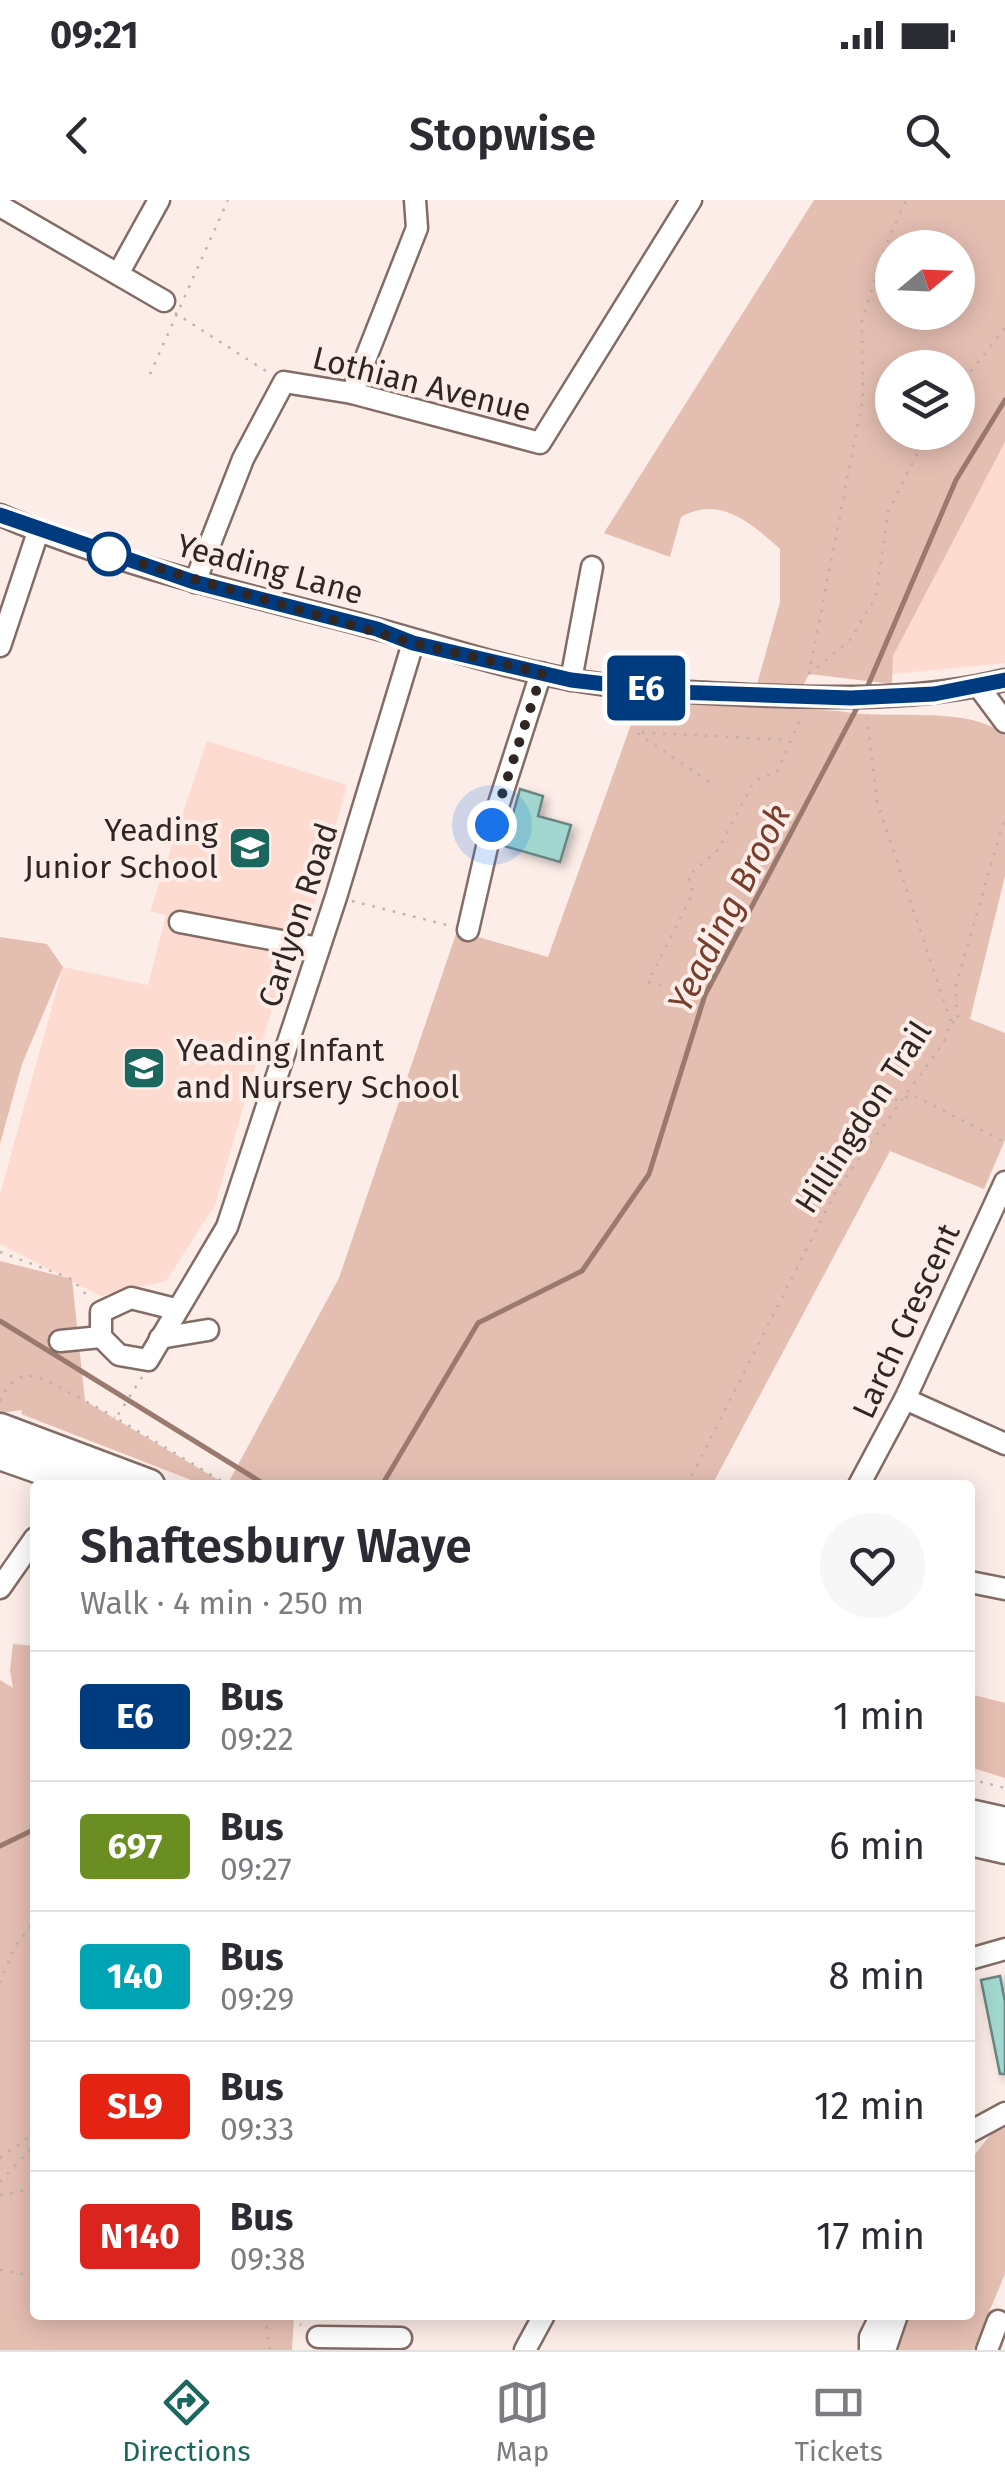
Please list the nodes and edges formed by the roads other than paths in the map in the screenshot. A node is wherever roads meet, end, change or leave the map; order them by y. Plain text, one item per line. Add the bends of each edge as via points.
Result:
1 (160, 200) edge
2 (415, 200) edge
3 (692, 200) edge
4 (9, 206) edge
5 (118, 274) junction
6 (164, 301) road end
7 (352, 393) junction
8 (0, 516) edge
9 (38, 532) junction
10 (592, 568) dead end
11 (194, 582) junction
12 (413, 643) junction
13 (0, 646) edge
14 (542, 673) junction
15 (571, 680) junction
16 (1005, 680) edge
17 (979, 686) junction
18 (1005, 722) edge
19 (180, 922) dead end
20 (468, 930) road end
21 (319, 948) junction
22 (1005, 1182) edge
23 (175, 1309) junction
24 (208, 1330) dead end
25 (101, 1337) junction
26 (160, 1338) junction
27 (60, 1340) dead end
28 (905, 1399) junction
29 (0, 1429) edge
30 (1005, 1444) edge
31 (0, 1454) edge
32 (74, 1480) edge
33 (136, 1480) edge
34 (862, 1480) edge
35 (30, 1545) edge
36 (975, 1583) edge
37 (0, 1588) edge
38 (1005, 1589) edge
39 (975, 1817) edge
40 (1005, 1823) edge
41 (975, 1841) edge
42 (1005, 1848) edge
43 (1005, 1949) edge
44 (975, 1958) edge
45 (1005, 2113) edge
46 (975, 2129) edge
47 (543, 2320) edge
48 (878, 2320) edge
49 (895, 2320) edge
50 (1002, 2330) edge
51 (318, 2336) road end
52 (400, 2344) edge
53 (535, 2347) edge
54 (870, 2350) edge
55 (886, 2350) edge
56 (987, 2350) edge
57 (1001, 2350) edge

1 - 5 street
2 - 7 street via 416,228
3 - 7 street, Lothian Avenue via 540,443
4 - 5 street
5 - 6 street
7 - 11 street, Lothian Avenue via 284,382 242,459
8 - 9 street, Yeading Lane
9 - 11 street, Yeading Lane
9 - 13 street
10 - 15 street
11 - 12 street, Yeading Lane
12 - 14 street, Yeading Lane
12 - 21 street, Carlyon Road
14 - 15 street, Yeading Lane
14 - 20 street via 492,825
15 - 17 street, Yeading Lane via 808,697
16 - 17 street, Yeading Lane
17 - 18 street
19 - 21 street
21 - 23 street, Carlyon Road via 227,1226
22 - 28 street, Larch Crescent
23 - 25 street via 131,1298 101,1312
23 - 26 street, Carlyon Road
24 - 26 street
25 - 26 street, Carlyon Road via 118,1355 148,1360
25 - 27 street
28 - 30 street
28 - 34 street, Larch Crescent
29 - 33 highway
31 - 32 highway
35 - 37 street
36 - 38 street
39 - 40 highway
41 - 42 highway
43 - 44 street
45 - 46 street
47 - 53 street
48 - 54 street
49 - 55 street
50 - 56 street
50 - 57 street
51 - 52 street

